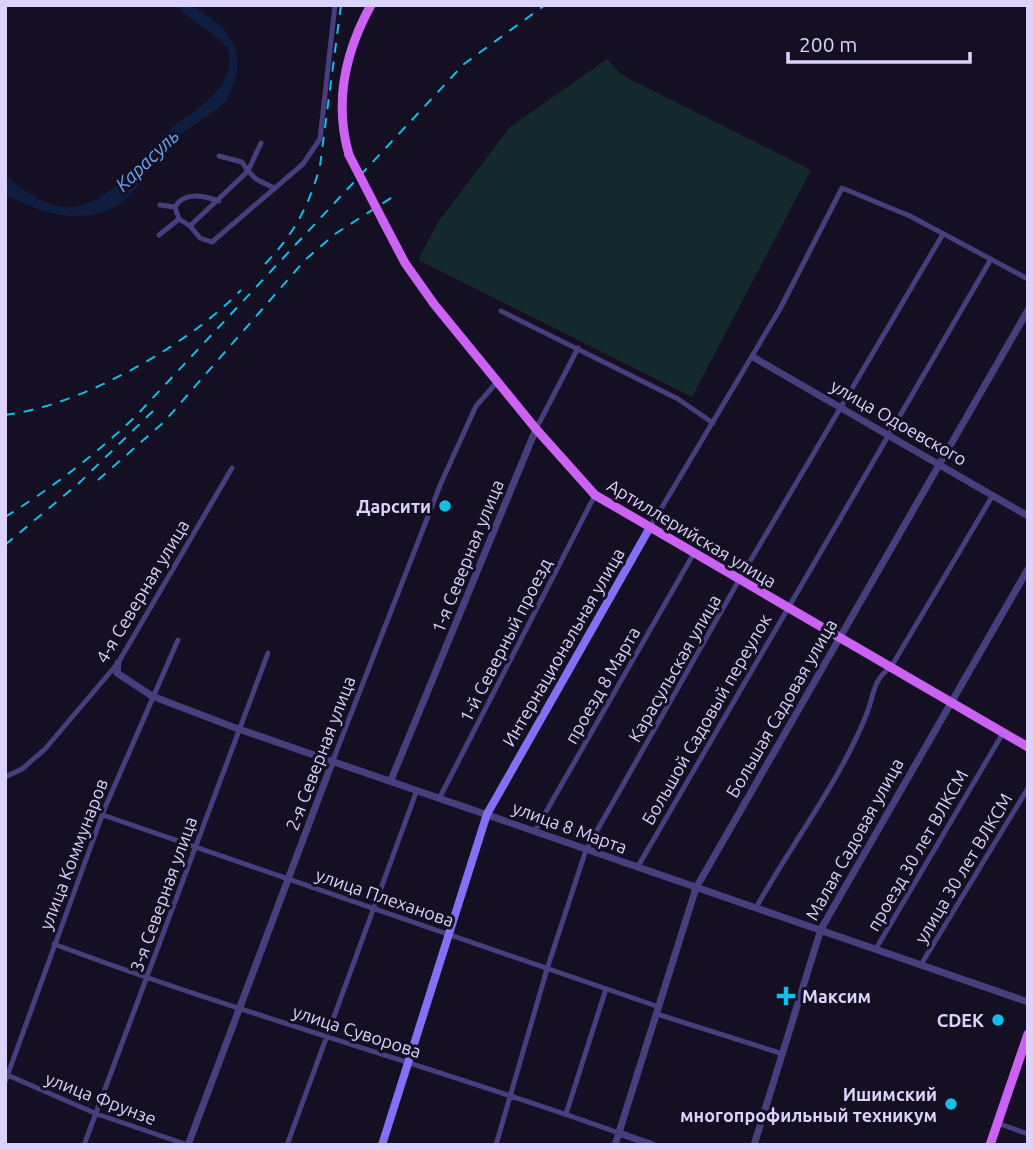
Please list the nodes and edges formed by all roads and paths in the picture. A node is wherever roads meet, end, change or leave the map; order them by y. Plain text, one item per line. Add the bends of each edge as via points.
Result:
1 (335, 5) edge
2 (371, 5) edge
3 (261, 143) dead end
4 (219, 156) dead end
5 (248, 171) junction
6 (274, 188) junction
7 (219, 201) junction
8 (160, 205) dead end
9 (175, 207) junction
10 (179, 219) junction
11 (190, 226) junction
12 (943, 234) junction
13 (159, 235) dead end
14 (991, 259) junction
15 (1028, 279) edge
16 (1028, 310) edge
17 (500, 311) dead end
18 (578, 348) junction
19 (753, 357) junction
20 (498, 381) junction
21 (843, 407) junction
22 (713, 422) junction
23 (536, 429) junction
24 (890, 435) junction
25 (939, 464) junction
26 (232, 468) dead end
27 (595, 495) junction
28 (993, 495) junction
29 (1028, 516) edge
30 (649, 529) junction
31 (694, 554) junction
32 (1028, 569) edge
33 (739, 580) junction
34 (786, 607) junction
35 (839, 637) junction
36 (178, 640) dead end
37 (268, 653) dead end
38 (118, 663) junction
39 (891, 667) junction
40 (117, 673) junction
41 (107, 674) junction
42 (152, 696) junction
43 (949, 702) junction
44 (239, 729) junction
45 (1003, 733) junction
46 (1028, 747) edge
47 (333, 760) junction
48 (5, 777) edge
49 (391, 780) junction
50 (1028, 788) edge
51 (417, 789) junction
52 (440, 797) junction
53 (487, 814) junction
54 (103, 815) junction
55 (535, 831) junction
56 (194, 849) junction
57 (586, 850) junction
58 (637, 868) junction
59 (288, 878) junction
60 (696, 888) junction
61 (757, 906) junction
62 (374, 908) junction
63 (821, 929) junction
64 (447, 934) junction
65 (54, 944) junction
66 (877, 947) junction
67 (922, 963) junction
68 (547, 969) junction
69 (147, 978) junction
70 (606, 989) junction
71 (1028, 1002) edge
72 (238, 1011) junction
73 (658, 1011) junction
74 (1028, 1034) edge
75 (328, 1037) junction
76 (783, 1054) junction
77 (407, 1064) junction
78 (6, 1078) edge
79 (510, 1097) junction
80 (97, 1114) junction
81 (566, 1114) junction
82 (997, 1123) junction
83 (619, 1133) junction
84 (1028, 1134) edge
85 (84, 1145) edge
86 (188, 1145) edge
87 (287, 1145) edge
88 (382, 1145) edge
89 (496, 1145) edge
90 (615, 1145) edge
91 (653, 1145) edge
92 (754, 1145) edge
93 (990, 1145) edge

1 - 6 street via 320,139 303,164
2 - 20 main road, Артиллерийская улица, bridge via 354,39 343,84 341,115 349,155 405,263
3 - 5 street
4 - 5 street via 242,162
5 - 6 street
5 - 7 street
6 - 11 street via 212,242 200,238
7 - 9 street via 198,195
7 - 11 street
8 - 9 street
9 - 10 street
10 - 11 street
10 - 13 street
12 - 14 street
12 - 19 street, Интернациональная улица via 842,188
12 - 21 street, Карасульская улица
14 - 15 street
14 - 24 street, Большой Садовый переулок
16 - 25 street, Большая Садовая улица
17 - 18 street
18 - 22 street
18 - 23 street, 1-я Северная улица
19 - 21 street, улица Одоевского
19 - 22 street, Интернациональная улица
20 - 23 main road, Артиллерийская улица
20 - 47 street, 2-я Северная улица via 476,407 440,483
21 - 24 street, улица Одоевского
21 - 33 street, Карасульская улица
22 - 30 street, Интернациональная улица
23 - 27 main road, Артиллерийская улица
23 - 49 street, 1-я Северная улица
24 - 25 street, улица Одоевского
24 - 34 street, Большой Садовый переулок
25 - 28 street, улица Одоевского
25 - 35 street, Большая Садовая улица
26 - 38 street, 4-я Северная улица
27 - 30 main road, Артиллерийская улица
27 - 52 street, 1-й Северный проезд
28 - 29 street, улица Одоевского
28 - 39 street
30 - 31 main road, Артиллерийская улица
30 - 53 main road, Интернациональная улица
31 - 33 main road, Артиллерийская улица
31 - 55 street, проезд 8 Марта
32 - 43 street, Малая Садовая улица
33 - 34 main road, Артиллерийская улица
33 - 57 street, Карасульская улица
34 - 35 main road, Артиллерийская улица
34 - 58 street, Большой Садовый переулок
35 - 39 main road, Артиллерийская улица
35 - 60 street, Большая Садовая улица
36 - 42 street, улица Коммунаров
37 - 44 street, 3-я Северная улица
38 - 40 street
38 - 41 street, 4-я Северная улица
39 - 43 main road, Артиллерийская улица
39 - 61 street via 882,673 867,715 832,781
40 - 41 street
40 - 42 street, улица 8 Марта
41 - 48 street, 4-я Северная улица via 46,749
42 - 44 street, улица 8 Марта
42 - 54 street, улица Коммунаров
43 - 45 main road, Артиллерийская улица
43 - 63 street, Малая Садовая улица
44 - 47 street, улица 8 Марта
44 - 56 street, 3-я Северная улица
45 - 46 main road, Артиллерийская улица
45 - 66 street, проезд 30 лет ВЛКСМ
47 - 49 street, улица 8 Марта
47 - 59 street, 2-я Северная улица
49 - 51 street, улица 8 Марта
50 - 67 street, улица 30 лет ВЛКСМ
51 - 52 street, улица 8 Марта
51 - 62 street
52 - 53 street, улица 8 Марта
53 - 55 street, улица 8 Марта
53 - 64 main road, Интернациональная улица
54 - 56 street, улица Плеханова
54 - 65 street, улица Коммунаров
55 - 57 street, улица 8 Марта
56 - 59 street, улица Плеханова
56 - 69 street, 3-я Северная улица
57 - 58 street, улица 8 Марта
57 - 68 street, Карасульская улица
58 - 60 street, улица 8 Марта
59 - 62 street, улица Плеханова
59 - 72 street, 2-я Северная улица
60 - 61 street, улица 8 Марта
60 - 73 street, Большая Садовая улица
61 - 63 street, улица 8 Марта
62 - 64 street, улица Плеханова
62 - 75 street
63 - 66 street, улица 8 Марта
63 - 76 street, Малая Садовая улица
64 - 68 street, улица Плеханова
64 - 77 main road, Интернациональная улица
65 - 69 street, улица Суворова
65 - 78 street, улица Коммунаров
66 - 67 street, улица 8 Марта
67 - 71 street, улица 8 Марта
68 - 70 street, улица Плеханова
68 - 79 street, Карасульская улица
69 - 72 street, улица Суворова
69 - 80 street, 3-я Северная улица
70 - 73 street, улица Плеханова
70 - 81 street
72 - 75 street, улица Суворова
72 - 86 street, 2-я Северная улица
73 - 76 street, улица Плеханова
73 - 83 street, Большая Садовая улица
74 - 82 main road
75 - 77 street, улица Суворова
75 - 87 street
76 - 92 street, Малая Садовая улица
77 - 79 street, улица Суворова
77 - 88 main road, Интернациональная улица
78 - 80 street, улица Фрунзе
79 - 81 street, улица Суворова
79 - 89 street, Карасульская улица
80 - 85 street, 3-я Северная улица
80 - 86 street, улица Фрунзе
81 - 83 street, улица Суворова
82 - 84 street
82 - 93 main road
83 - 90 street, Большая Садовая улица
83 - 91 street, улица Суворова

